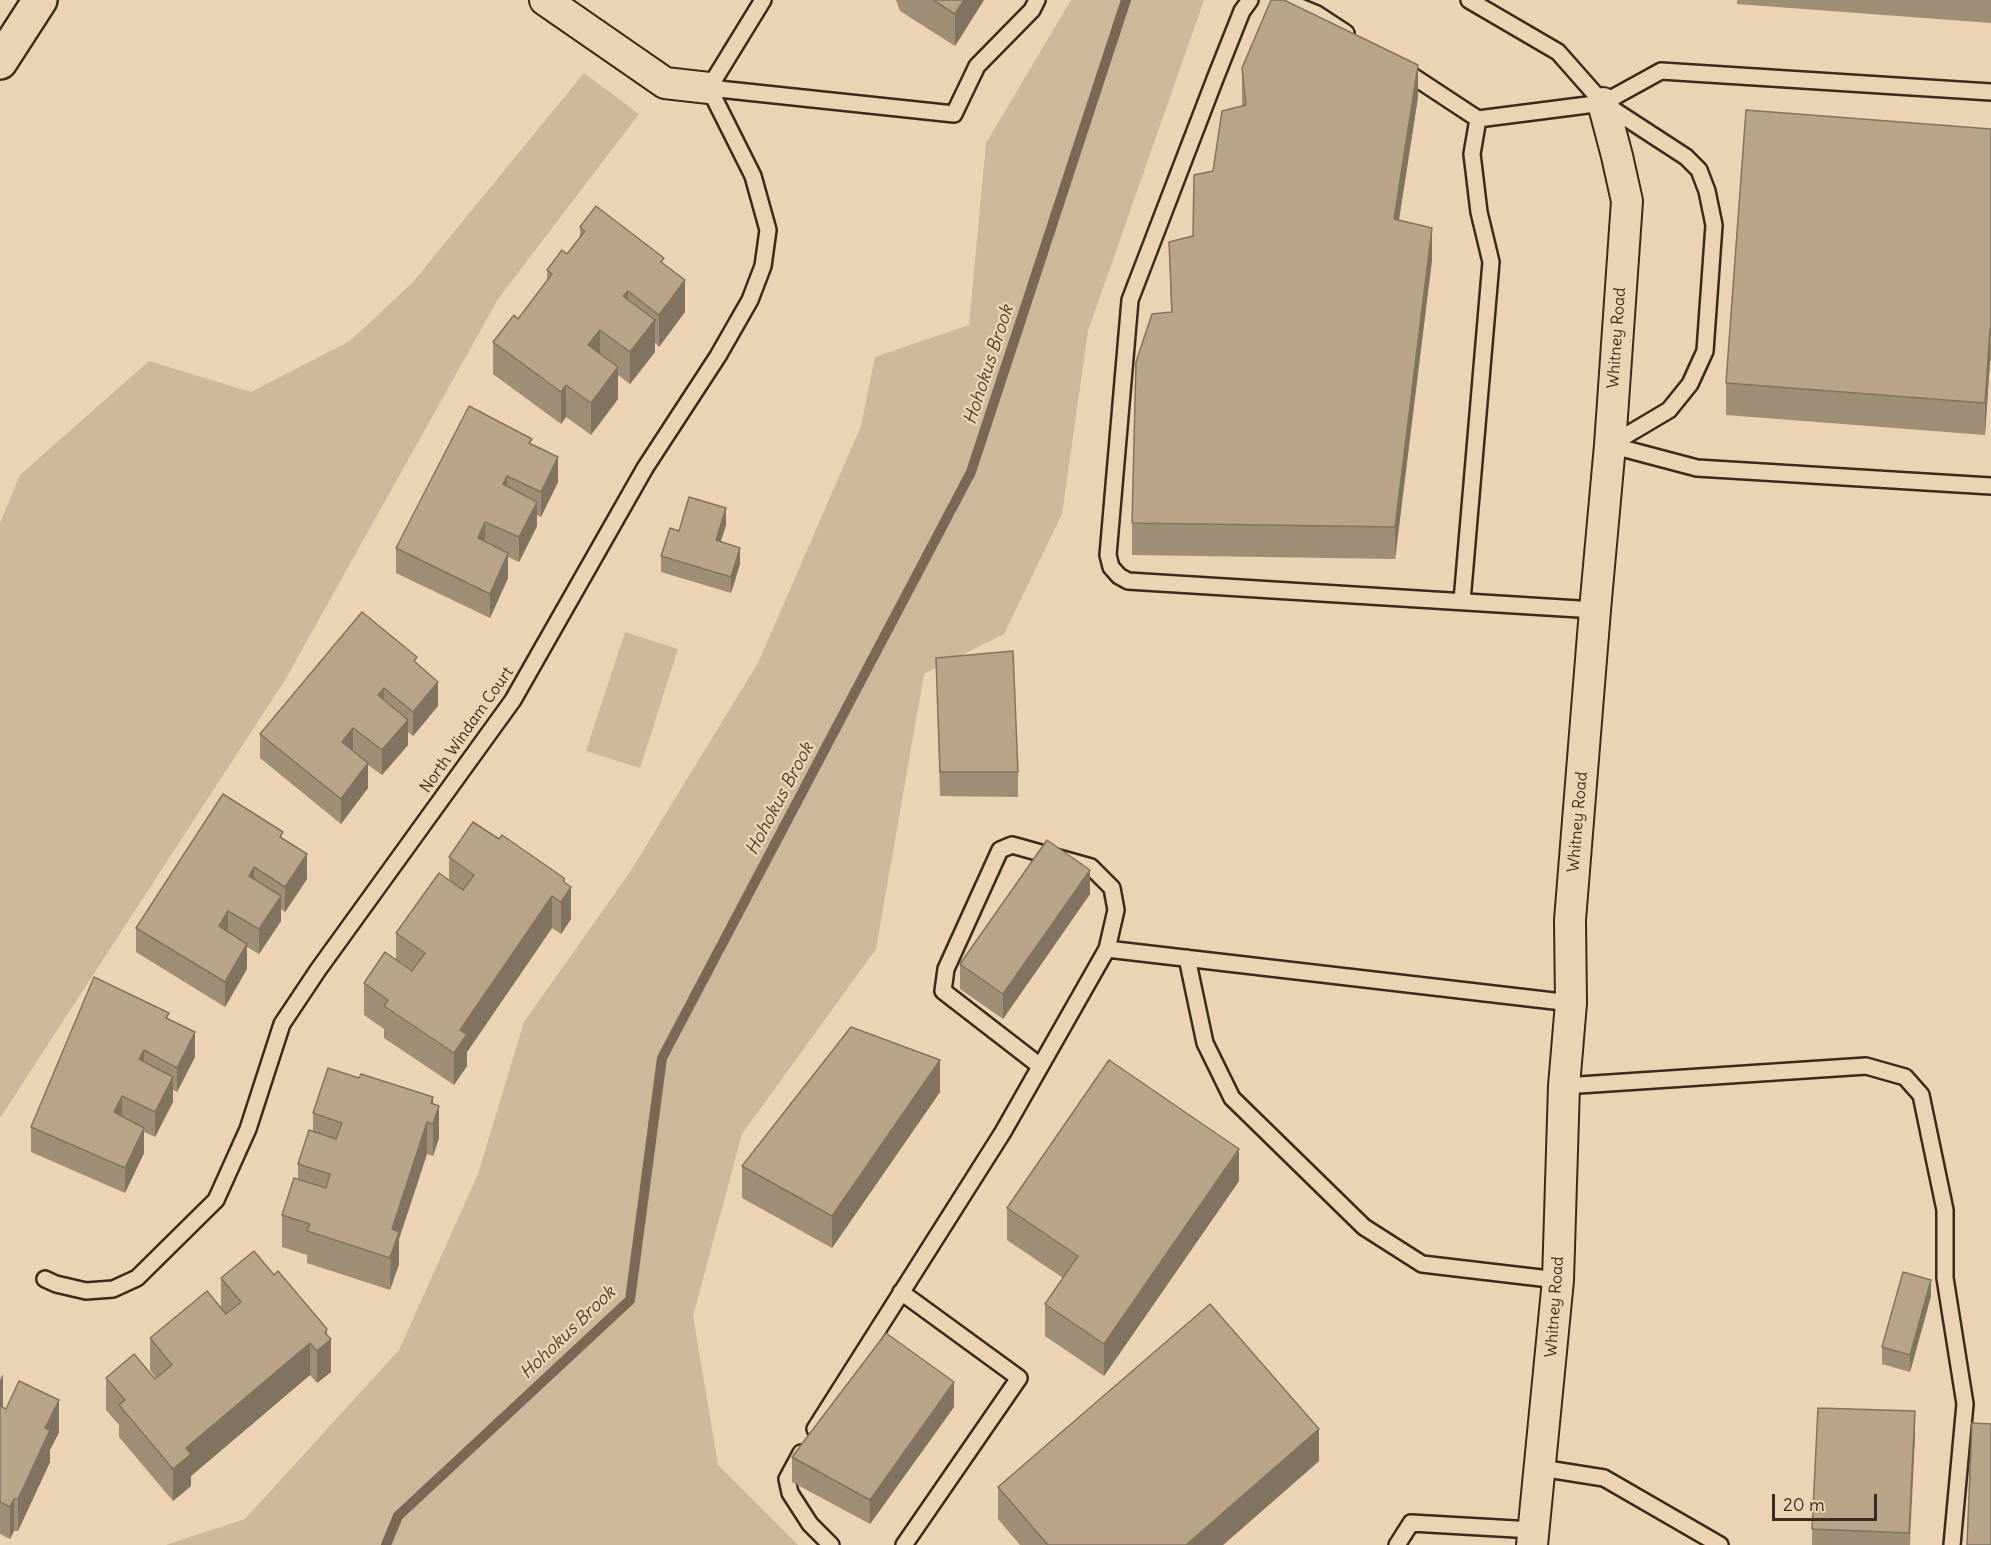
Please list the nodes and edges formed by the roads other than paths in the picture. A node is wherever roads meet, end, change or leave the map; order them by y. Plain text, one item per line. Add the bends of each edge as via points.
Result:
1 (40, 0) edge
2 (545, 0) edge
3 (763, 0) edge
4 (1037, 0) edge
5 (1250, 0) edge
6 (1283, 0) edge
7 (1469, 0) edge
8 (1357, 40) edge
9 (1388, 60) edge
10 (0, 62) edge
11 (710, 88) junction
12 (1991, 92) edge
13 (1603, 102) junction
14 (1478, 119) junction
15 (1610, 445) junction
16 (1991, 486) edge
17 (1462, 601) junction
18 (1594, 610) junction
19 (1107, 949) junction
20 (1187, 958) junction
21 (1571, 1003) junction
22 (1040, 1065) junction
23 (1564, 1086) junction
24 (45, 1279) dead end
25 (1558, 1280) junction
26 (901, 1292) junction
27 (1541, 1468) junction
28 (1533, 1537) edge
29 (831, 1545) edge
30 (904, 1545) edge
31 (1397, 1545) edge
32 (1720, 1545) edge
33 (1952, 1545) edge

1 - 10 street
2 - 11 street via 665,83
3 - 11 lane
4 - 11 lane via 1032,10 977,66 954,114
5 - 17 lane via 1242,11 1130,300 1108,555 1111,567 1128,581
6 - 8 lane via 1317,14
7 - 13 lane via 1558,52
9 - 14 lane
11 - 24 lane, North Windam Court via 753,176 768,231 763,266 750,300 645,468 513,700 282,1024 248,1129 216,1200 129,1282 86,1292
12 - 13 lane via 1661,71
13 - 14 lane
13 - 15 street, Whitney Road via 1627,201
13 - 15 lane via 1686,157 1699,170 1713,225 1705,351 1690,384 1669,410
14 - 17 lane via 1472,154 1479,212 1491,262
15 - 16 lane via 1697,468
15 - 18 street, Whitney Road
17 - 18 lane
18 - 21 street, Whitney Road via 1570,920
19 - 20 lane
19 - 22 lane
19 - 22 lane via 1116,910 1112,888 1091,867 1012,846 1000,850 946,969 943,991
20 - 21 lane
20 - 25 lane via 1205,1043 1232,1098 1364,1227 1422,1263
21 - 23 street, Whitney Road
22 - 26 lane
23 - 25 street, Whitney Road
23 - 33 lane via 1866,1066 1905,1077 1921,1095 1944,1210 1945,1278 1965,1404
25 - 27 street, Whitney Road
26 - 29 lane via 787,1479 799,1509
26 - 30 lane via 1019,1378
27 - 28 street, Whitney Road
27 - 32 lane via 1604,1478
28 - 31 lane via 1411,1523

